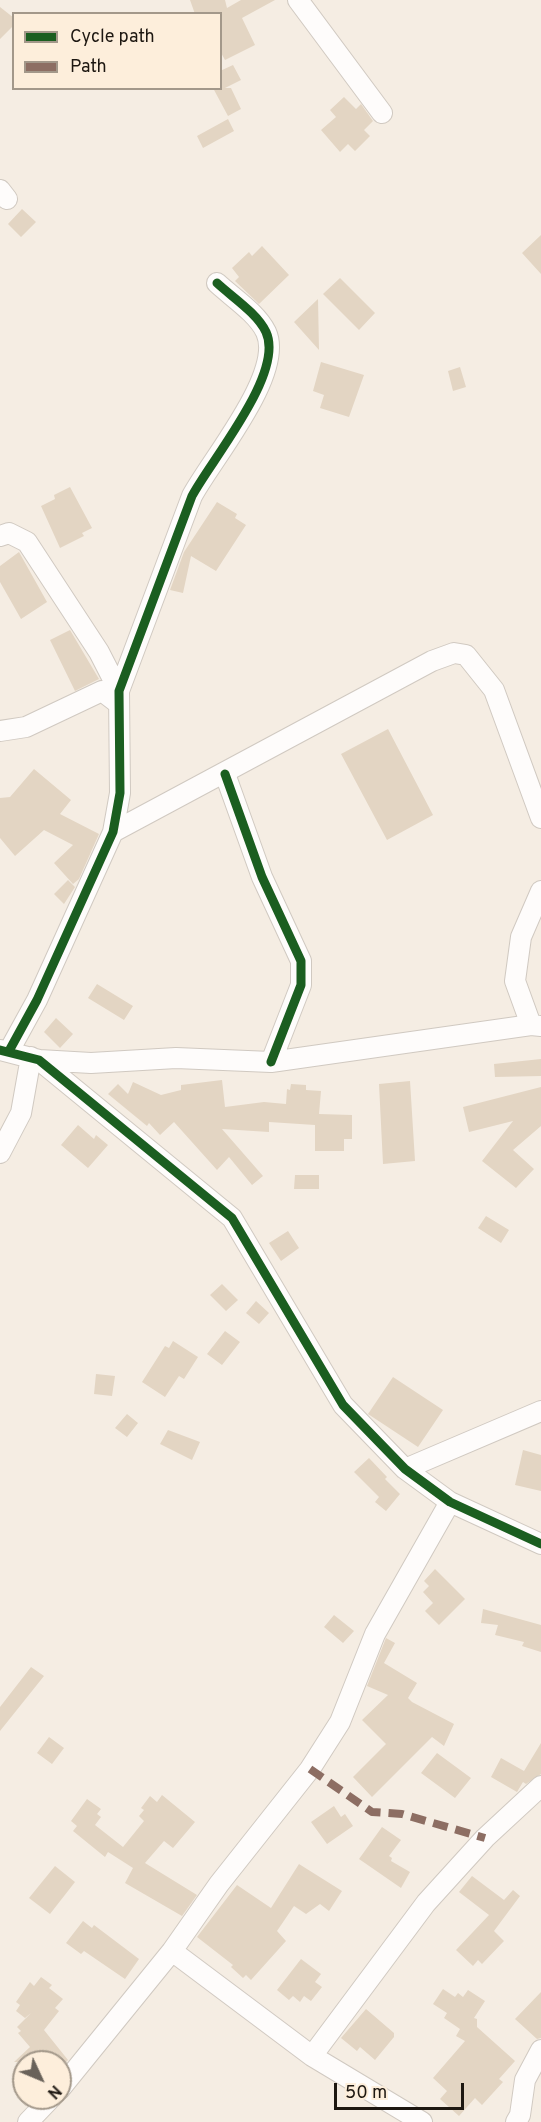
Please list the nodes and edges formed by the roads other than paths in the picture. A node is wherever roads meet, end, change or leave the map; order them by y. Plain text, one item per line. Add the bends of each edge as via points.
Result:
1 (298, 0) edge
2 (382, 113) dead end
3 (217, 283) dead end
4 (0, 536) edge
5 (119, 698) junction
6 (0, 730) edge
7 (225, 774) junction
8 (541, 818) edge
9 (113, 832) junction
10 (541, 891) edge
11 (536, 1025) edge
12 (5, 1050) edge
13 (35, 1059) junction
14 (271, 1062) junction
15 (0, 1153) edge
16 (541, 1411) edge
17 (405, 1469) junction
18 (450, 1502) junction
19 (541, 1544) edge
20 (541, 1786) edge
21 (172, 1951) junction
22 (541, 2050) edge
23 (312, 2056) junction
24 (72, 2074) edge
25 (40, 2110) edge
26 (28, 2122) edge
27 (422, 2122) edge
28 (516, 2122) edge

1 - 2 street
3 - 5 street via 267,333 267,363 252,404 192,496
4 - 5 street via 9,533 27,542 99,652
5 - 6 street via 102,691 26,727
5 - 9 street via 120,793
7 - 8 street via 432,661 454,653 466,655 494,690
7 - 9 street
7 - 14 street via 262,877 301,961 301,985
9 - 12 street via 37,1000
10 - 11 street via 521,937 515,981
11 - 14 street
12 - 13 street
13 - 14 street via 91,1063 176,1058
13 - 15 street via 21,1113
13 - 17 street via 232,1218 343,1405
16 - 17 street
17 - 18 street
18 - 19 street
18 - 21 street via 375,1634 340,1722 310,1769 219,1884
20 - 23 street via 485,1838 426,1903
21 - 23 street
21 - 24 street
22 - 28 street via 525,2080
23 - 27 street
25 - 26 street

